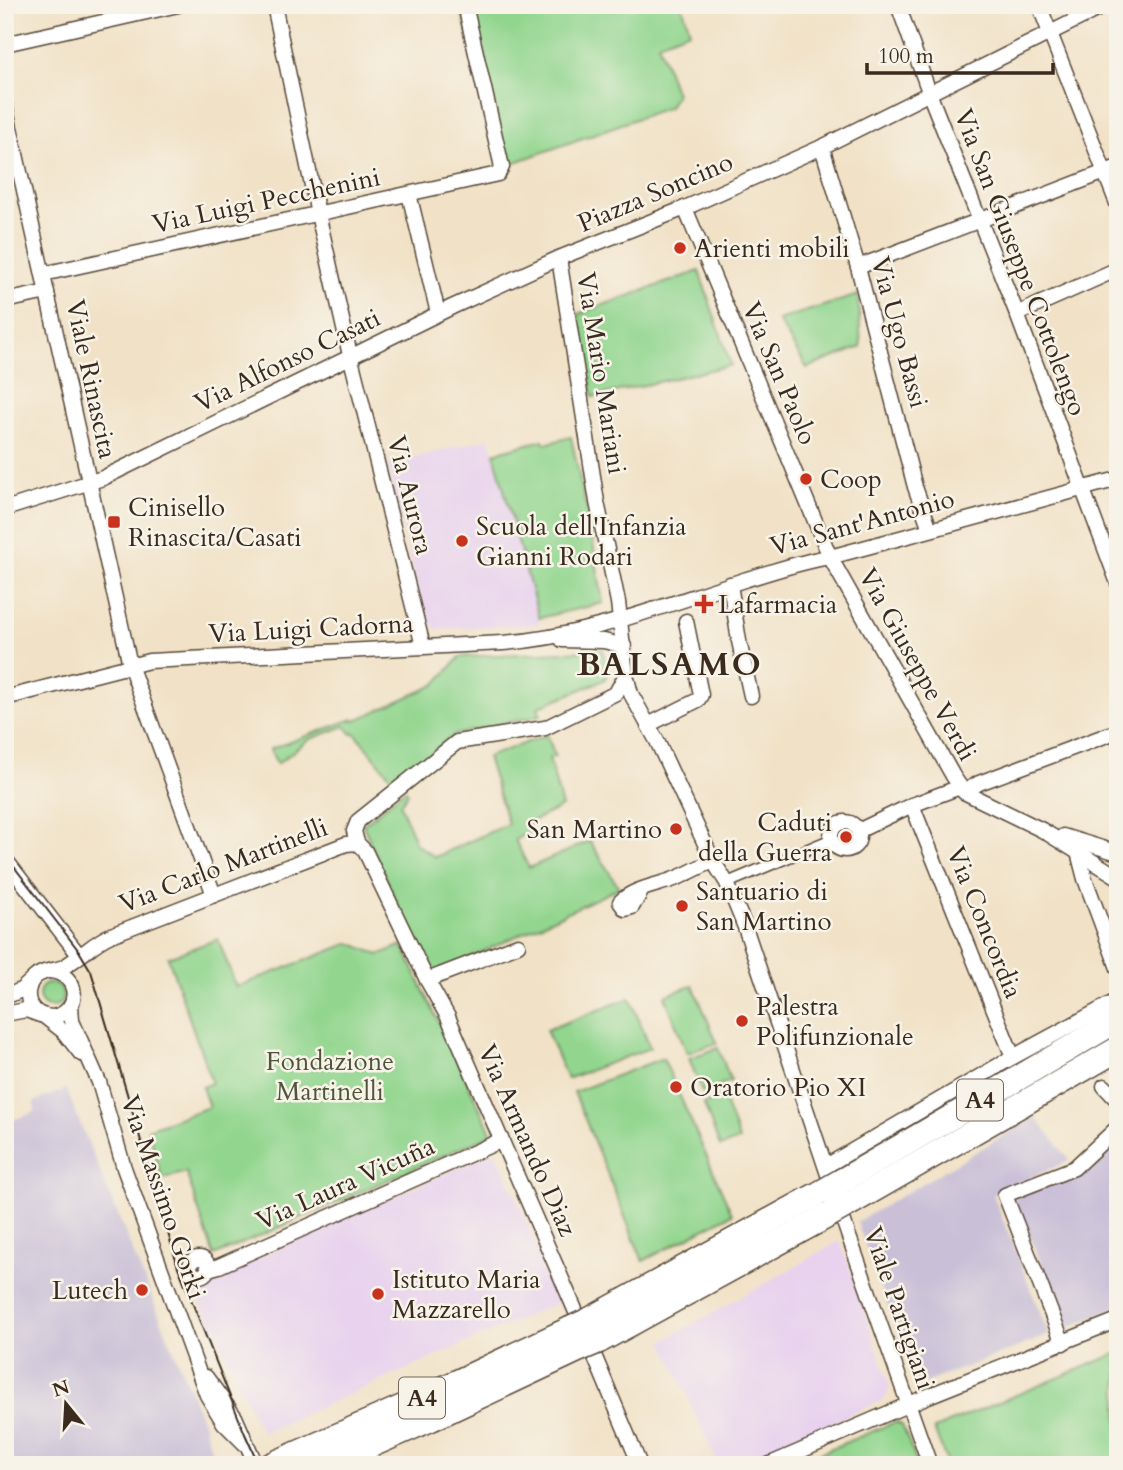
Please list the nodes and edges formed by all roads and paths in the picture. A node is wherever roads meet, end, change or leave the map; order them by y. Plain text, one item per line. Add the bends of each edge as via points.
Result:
1 (178, 5) edge
2 (274, 5) edge
3 (465, 5) edge
4 (898, 5) edge
5 (1039, 5) edge
6 (1106, 5) edge
7 (117, 12) edge
8 (1049, 34) junction
9 (5, 44) edge
10 (930, 93) junction
11 (5, 105) edge
12 (822, 147) junction
13 (1111, 170) edge
14 (409, 194) junction
15 (1118, 206) edge
16 (685, 208) junction
17 (318, 214) junction
18 (980, 221) junction
19 (559, 258) junction
20 (858, 267) junction
21 (1118, 270) edge
22 (43, 274) junction
23 (507, 282) joint
24 (47, 292) junction
25 (5, 301) edge
26 (438, 313) junction
27 (1017, 314) junction
28 (350, 355) junction
29 (1118, 479) edge
30 (89, 483) junction
31 (1082, 488) junction
32 (5, 509) edge
33 (930, 529) junction
34 (830, 557) junction
35 (1118, 583) edge
36 (730, 584) junction
37 (621, 619) junction
38 (686, 621) dead end
39 (546, 639) junction
40 (423, 646) junction
41 (624, 646) junction
42 (130, 665) junction
43 (624, 693) junction
44 (751, 696) dead end
45 (5, 698) edge
46 (648, 725) junction
47 (1118, 731) edge
48 (962, 789) junction
49 (912, 805) junction
50 (1042, 830) junction
51 (858, 831) junction
52 (832, 839) junction
53 (357, 844) junction
54 (1078, 852) junction
55 (1118, 853) edge
56 (5, 859) edge
57 (713, 861) junction
58 (1112, 873) edge
59 (727, 883) junction
60 (1088, 889) junction
61 (642, 890) dead end
62 (214, 895) junction
63 (518, 945) dead end
64 (79, 955) junction
65 (1118, 968) edge
66 (51, 971) junction
67 (35, 977) junction
68 (428, 980) junction
69 (5, 997) edge
70 (1118, 1000) edge
71 (71, 1006) junction
72 (5, 1014) edge
73 (42, 1015) junction
74 (1118, 1020) edge
75 (1118, 1049) edge
76 (1013, 1057) junction
77 (96, 1075) junction
78 (1104, 1086) dead end
79 (1118, 1101) edge
80 (1118, 1127) edge
81 (502, 1140) junction
82 (834, 1191) junction
83 (208, 1269) dead end
84 (1118, 1320) edge
85 (585, 1335) junction
86 (1063, 1343) junction
87 (908, 1405) junction
88 (272, 1464) edge
89 (256, 1465) edge
90 (326, 1465) edge
91 (640, 1465) edge
92 (768, 1465) edge
93 (930, 1465) edge

1 - 7 street
2 - 17 street, Via Aurora
3 - 14 street, Via Luigi Pecchenini via 502,167 498,174
4 - 10 street, Via San Giuseppe Cottolengo
5 - 8 street
6 - 8 street, Piazza Soncino
7 - 9 street
8 - 10 street, Piazza Soncino
8 - 13 street
10 - 12 street, Piazza Soncino
10 - 18 street, Via San Giuseppe Cottolengo
11 - 22 street, Viale Rinascita
12 - 16 street, Piazza Soncino
12 - 20 street, Via Ugo Bassi
13 - 15 street
13 - 18 street
14 - 17 street, Via Luigi Pecchenini
14 - 26 street
16 - 19 street, Piazza Soncino
16 - 34 street, Via San Paolo
17 - 22 street, Via Luigi Pecchenini
17 - 28 street, Via Aurora
18 - 20 street
18 - 27 street, Via San Giuseppe Cottolengo
19 - 23 street, Piazza Soncino
19 - 37 street, Via Mario Mariani via 597,502
20 - 33 street, Via Ugo Bassi via 878,372
21 - 27 street
22 - 24 street, Viale Rinascita
23 - 26 street, Via Alfonso Casati
24 - 25 street
24 - 30 street, Viale Rinascita
26 - 28 street, Via Alfonso Casati
27 - 31 street, Via San Giuseppe Cottolengo
28 - 30 street, Via Alfonso Casati
28 - 40 street, Via Aurora
29 - 31 street, Via Sant'Antonio
30 - 32 street, Via Alfonso Casati
30 - 42 street, Viale Rinascita
31 - 33 street, Via Sant'Antonio
31 - 35 street, Via San Giuseppe Cottolengo
33 - 34 street, Via Sant'Antonio
34 - 36 street, Via Sant'Antonio
34 - 48 street, Via Giuseppe Verdi
36 - 37 street, Via Sant'Antonio
36 - 44 street
37 - 39 street, Via Luigi Cadorna
37 - 41 street, Via Mario Mariani
38 - 46 street via 701,695
39 - 40 street, Via Luigi Cadorna
39 - 41 street via 604,640
40 - 42 street, Via Luigi Cadorna
41 - 43 street, Via Mario Mariani
42 - 45 street, Via Luigi Cadorna
42 - 62 street, Viale Rinascita
43 - 46 street, Viale Partigiani
43 - 53 street, Via Carlo Martinelli via 535,731 457,742 358,821 354,831
46 - 57 street, Viale Partigiani
47 - 48 street
48 - 49 street
48 - 50 street, Via Giuseppe Verdi
49 - 51 street
49 - 76 street, Via Concordia
50 - 54 street, Via Giuseppe Verdi
50 - 55 street, Via Giuseppe Verdi
51 - 52 street via 852,824 839,823
51 - 52 street via 857,844 850,849 840,849
52 - 59 street
53 - 62 street, Via Carlo Martinelli via 346,844
53 - 68 street, Via Armando Diaz via 365,851
54 - 58 street, Via Giuseppe Verdi
54 - 60 street
56 - 64 street
57 - 59 street, Viale Partigiani
57 - 61 street
58 - 60 street via 1093,871
59 - 82 street, Viale Partigiani
60 - 65 street
62 - 64 street, Via Carlo Martinelli via 106,937
63 - 68 street
64 - 66 street, Via Carlo Martinelli
66 - 67 street
66 - 71 street via 72,983 75,995
67 - 69 street
67 - 73 street via 28,997
68 - 81 street, Via Armando Diaz
70 - 76 street
71 - 73 street via 58,1016
71 - 77 street, Via Massimo Gorki via 72,1021
72 - 73 street via 26,1010
73 - 77 street, Via Massimo Gorki via 63,1031
74 - 82 highway, A4
75 - 82 highway, A4
76 - 82 street
77 - 89 street, Via Massimo Gorki via 124,1168 185,1335 207,1379 235,1417
78 - 79 street
80 - 86 street via 1074,1168 1005,1195
81 - 83 street, Via Laura Vicuña
81 - 91 street, Via Armando Diaz
82 - 85 highway, A4
82 - 87 street, Viale Partigiani
84 - 86 street
85 - 88 highway, A4
85 - 90 highway, A4 via 431,1419
86 - 87 street
87 - 92 street
87 - 93 street, Viale Partigiani

